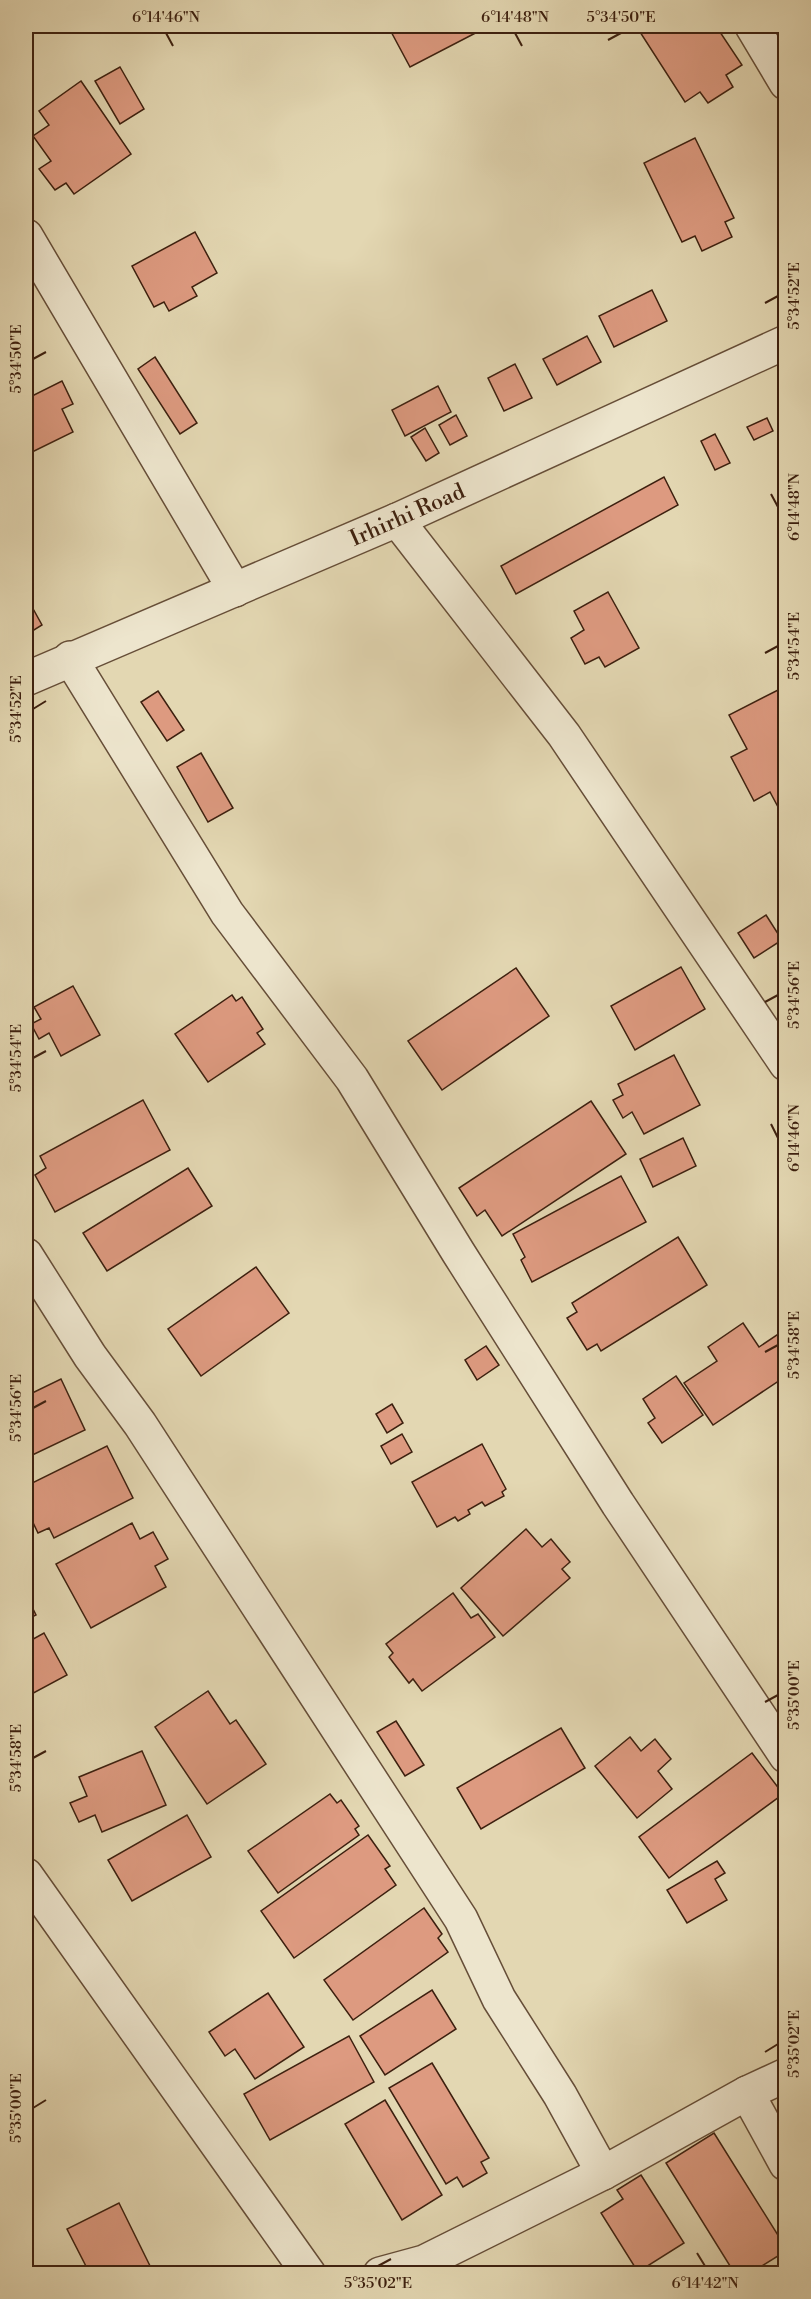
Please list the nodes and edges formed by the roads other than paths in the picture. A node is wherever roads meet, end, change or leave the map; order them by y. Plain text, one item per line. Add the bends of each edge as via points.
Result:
1 (752, 26) edge
2 (786, 83) edge
3 (26, 236) edge
4 (786, 342) edge
5 (397, 519) junction
6 (235, 590) junction
7 (70, 658) junction
8 (26, 679) edge
9 (786, 1064) edge
10 (26, 1255) edge
11 (786, 1756) edge
12 (26, 1875) edge
13 (786, 2075) edge
14 (747, 2093) junction
15 (786, 2164) edge
16 (603, 2173) junction
17 (426, 2268) edge
18 (309, 2274) edge
19 (380, 2274) edge

1 - 2 street
3 - 6 street
4 - 5 street, Irhirhi Road
5 - 6 street, Irhirhi Road
5 - 9 street via 564,735
6 - 7 street, Irhirhi Road
7 - 8 street, Irhirhi Road
7 - 11 street via 227,913 352,1079 618,1504
10 - 16 street via 460,1919 499,1999 560,2095
12 - 18 street
13 - 14 street
14 - 15 street
14 - 16 street
16 - 17 street
17 - 19 street

